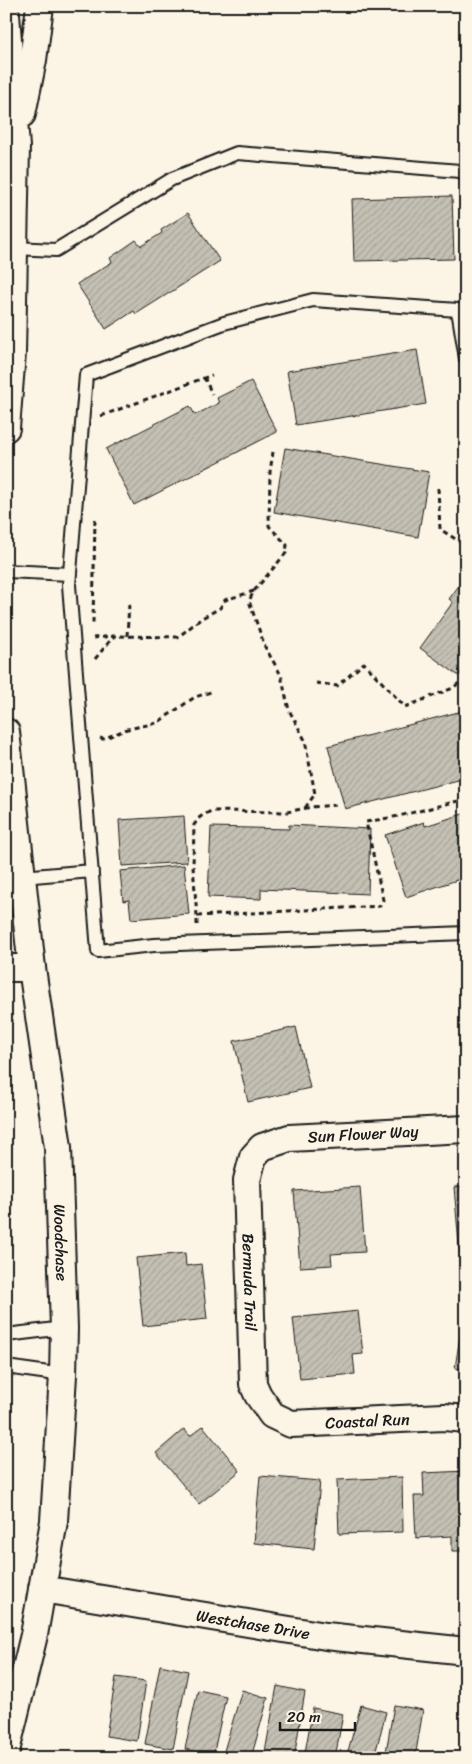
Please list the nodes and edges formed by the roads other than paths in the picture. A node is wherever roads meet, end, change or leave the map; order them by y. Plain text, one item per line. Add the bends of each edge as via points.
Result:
1 (40, 6) edge
2 (6, 14) edge
3 (11, 147) edge
4 (466, 174) edge
5 (14, 248) junction
6 (466, 359) edge
7 (6, 428) edge
8 (6, 571) edge
9 (70, 574) junction
10 (6, 732) edge
11 (92, 871) junction
12 (22, 876) junction
13 (466, 933) edge
14 (6, 968) edge
15 (32, 968) junction
16 (466, 1129) edge
17 (262, 1147) joint
18 (64, 1328) junction
19 (6, 1335) edge
20 (6, 1367) edge
21 (63, 1375) junction
22 (272, 1415) joint
23 (466, 1419) edge
24 (42, 1589) junction
25 (466, 1651) edge
26 (6, 1751) edge

1 - 3 street via 33,60
2 - 3 street
3 - 5 street
4 - 5 lane via 237,153 172,179 56,250
5 - 7 street via 12,353
6 - 9 lane via 458,310 313,300 224,323 86,375
8 - 9 lane
9 - 11 lane
10 - 12 street, Woodchase
11 - 12 lane
11 - 13 lane via 98,951 154,945
12 - 15 street, Woodchase
14 - 15 street
15 - 18 street, Woodchase via 58,1147
16 - 17 street, Sun Flower Way via 289,1138
17 - 22 street, Bermuda Trail via 253,1157 247,1180 253,1384
18 - 19 lane
18 - 21 street, Woodchase
20 - 21 lane
21 - 24 street, Woodchase via 54,1521
22 - 23 street, Coastal Run via 291,1424 444,1417
24 - 25 street, Westchase Drive via 326,1636
24 - 26 street, Woodchase

